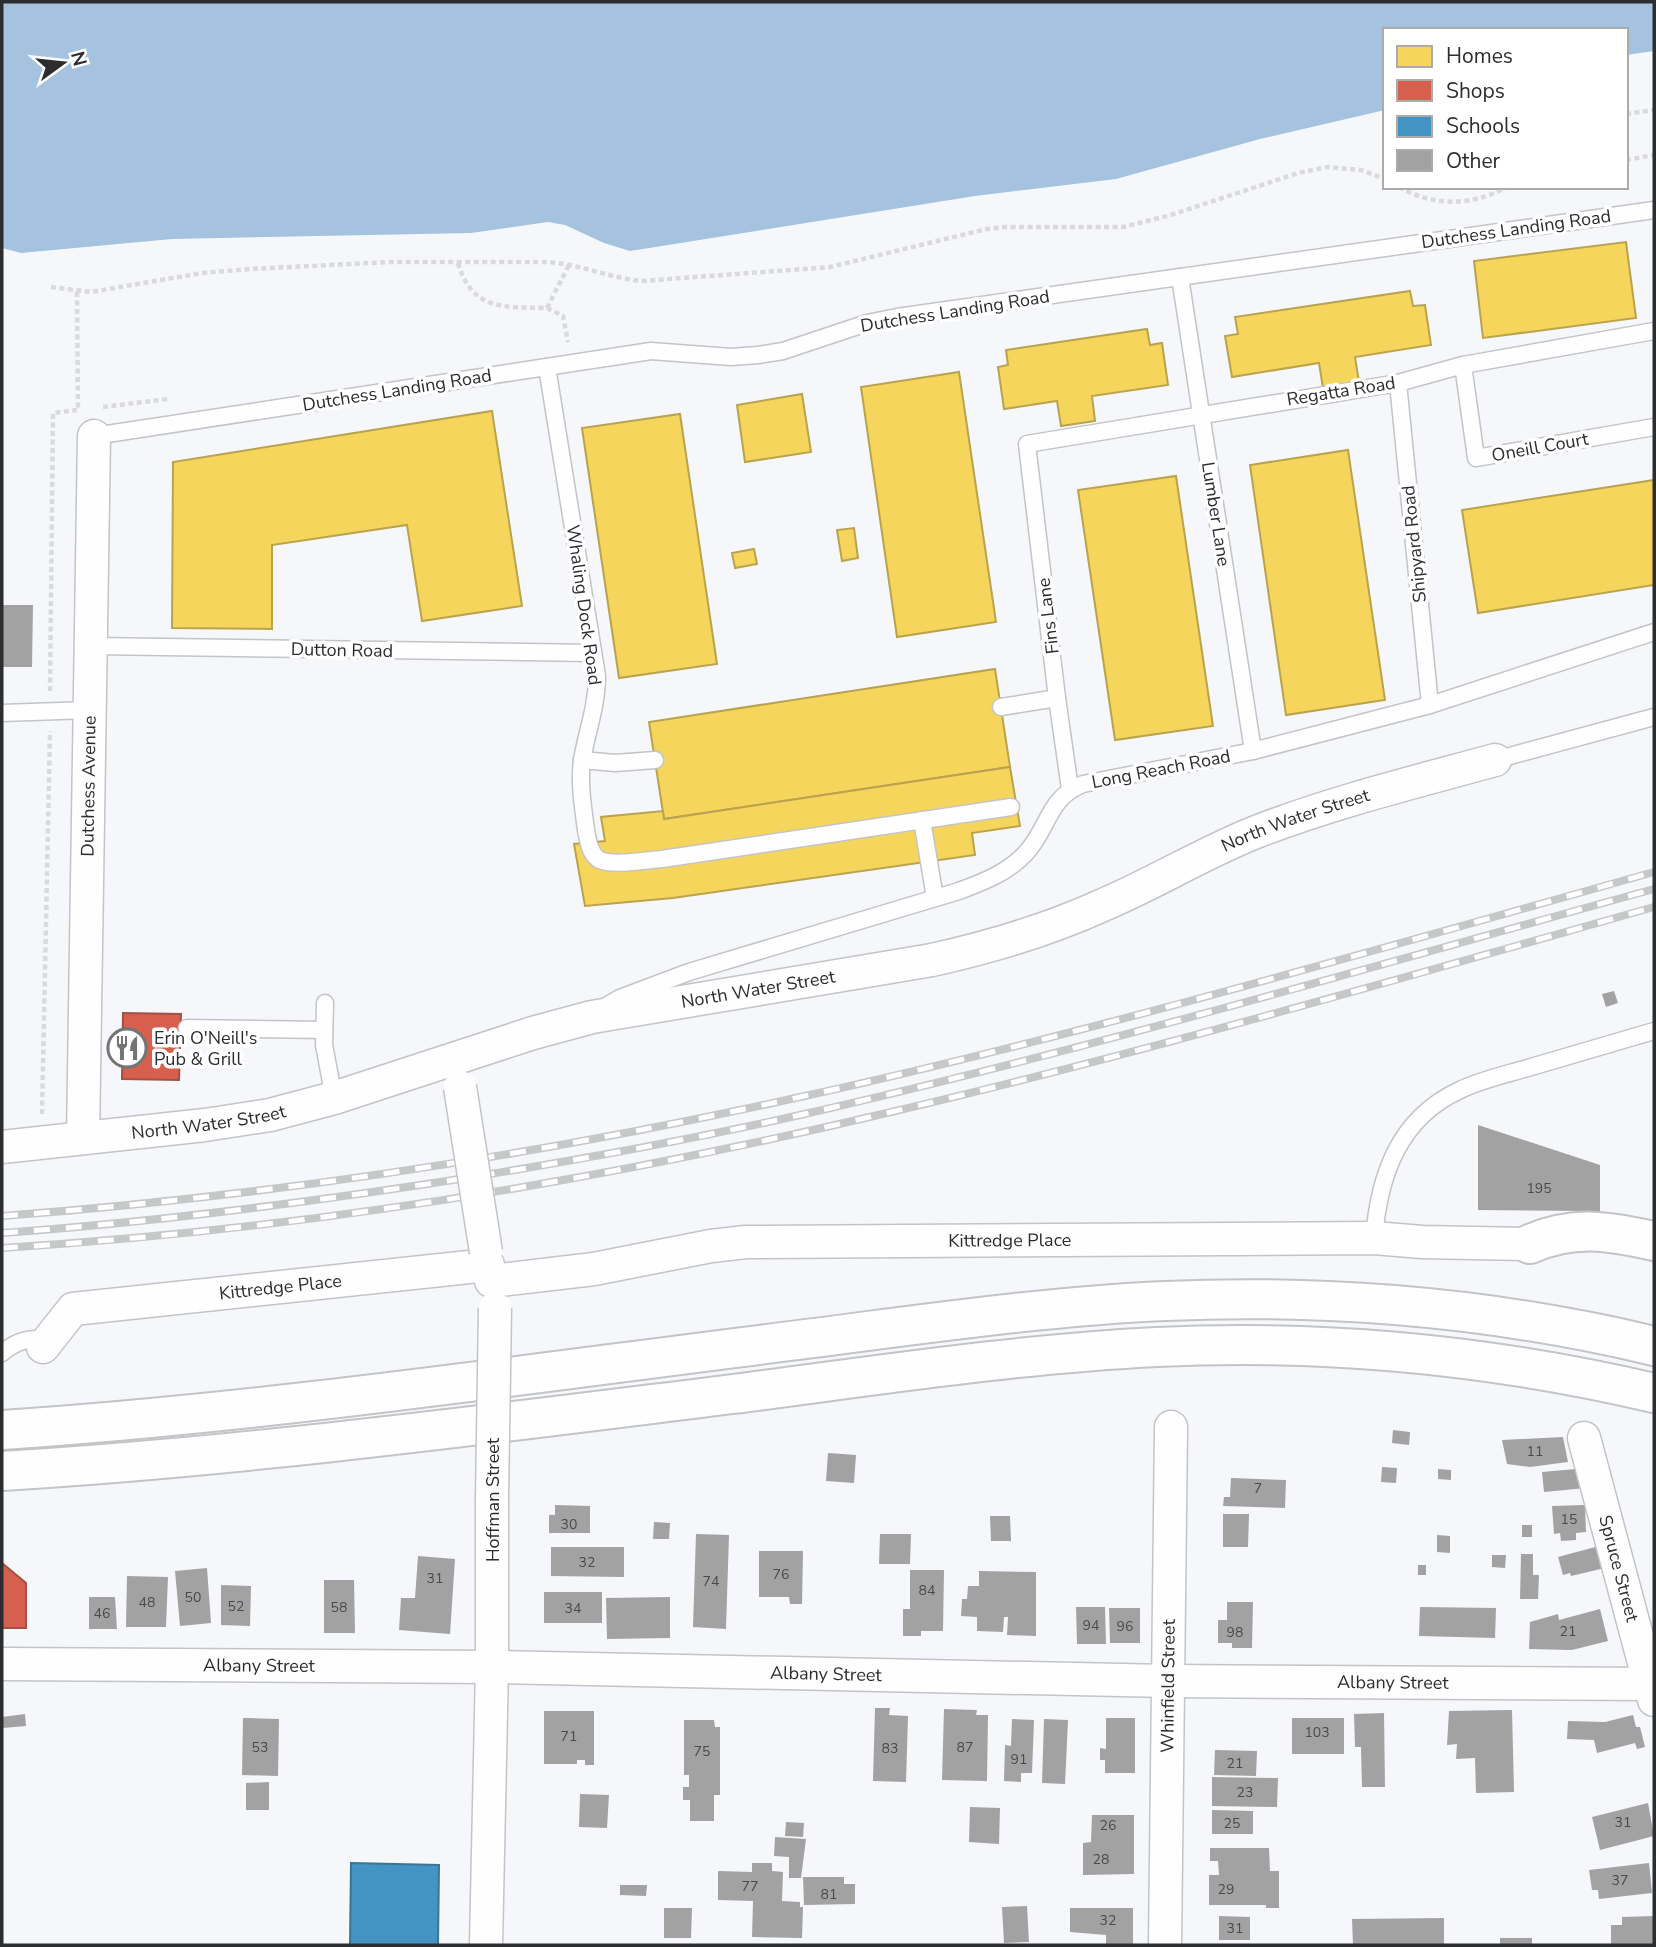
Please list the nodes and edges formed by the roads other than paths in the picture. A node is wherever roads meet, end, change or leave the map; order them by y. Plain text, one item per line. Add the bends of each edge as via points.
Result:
1 (1654, 210) edge
2 (1181, 277) junction
3 (1654, 331) edge
4 (1463, 365) junction
5 (547, 367) junction
6 (1398, 383) junction
7 (1201, 414) junction
8 (86, 423) joint
9 (1654, 427) edge
10 (1027, 444) joint
11 (1654, 632) edge
12 (91, 646) junction
13 (593, 653) junction
14 (1057, 698) junction
15 (1430, 705) junction
16 (1001, 707) dead end
17 (90, 710) junction
18 (2, 713) edge
19 (1654, 718) edge
20 (1253, 751) junction
21 (582, 760) junction
22 (655, 760) dead end
23 (1495, 760) joint
24 (1070, 789) junction
25 (1011, 807) dead end
26 (922, 820) junction
27 (935, 898) junction
28 (325, 1003) dead end
29 (592, 1017) junction
30 (187, 1028) dead end
31 (324, 1030) junction
32 (1654, 1031) edge
33 (458, 1073) junction
34 (334, 1098) junction
35 (83, 1138) junction
36 (2, 1147) edge
37 (1374, 1238) junction
38 (1654, 1241) edge
39 (1530, 1244) joint
40 (490, 1276) junction
41 (47, 1343) joint
42 (1654, 1346) edge
43 (2, 1353) edge
44 (1654, 1393) edge
45 (1171, 1427) dead end
46 (2, 1430) edge
47 (1584, 1437) dead end
48 (2, 1471) edge
49 (2, 1664) edge
50 (492, 1667) junction
51 (1168, 1681) junction
52 (1652, 1692) edge
53 (486, 1945) edge
54 (1165, 1945) edge

1 - 2 lane, Dutchess Landing Road
2 - 5 lane, Dutchess Landing Road via 867,323 758,355 651,351
2 - 7 lane, Lumber Lane
3 - 4 lane, Regatta Road
4 - 6 lane, Regatta Road
4 - 9 lane, Oneill Court via 1476,458
5 - 8 lane, Dutchess Landing Road
5 - 13 lane, Whaling Dock Road
6 - 7 lane, Regatta Road
6 - 15 lane, Shipyard Road
7 - 10 lane, Regatta Road
7 - 20 lane, Lumber Lane
8 - 12 street, Dutchess Avenue
10 - 14 lane, Fins Lane
11 - 15 lane, Long Reach Road
12 - 13 lane, Dutton Road
12 - 17 street, Dutchess Avenue
13 - 21 lane, Whaling Dock Road via 597,695
14 - 16 lane
14 - 24 lane, Fins Lane
15 - 20 lane, Long Reach Road
17 - 18 lane
17 - 35 street, Dutchess Avenue
19 - 23 lane
20 - 24 lane, Long Reach Road
21 - 22 lane
21 - 26 lane, Whaling Dock Road via 581,799 589,842 600,860 611,862 662,859
23 - 29 street, North Water Street via 1268,828 1105,905 1016,939 932,960
24 - 27 lane, Long Reach Road via 1054,807 1039,837 1013,865 979,884
25 - 26 lane
26 - 27 lane
27 - 29 lane, Long Reach Road via 651,985
28 - 31 lane
29 - 33 street, North Water Street via 533,1033
30 - 31 lane
31 - 34 lane
32 - 37 lane via 1476,1083 1424,1112 1409,1129 1390,1166
33 - 34 street, North Water Street
33 - 40 street, Hoffman Street, bridge
34 - 35 street, North Water Street via 240,1120
35 - 36 street, North Water Street
37 - 39 street, Kittredge Place
37 - 40 street, Kittredge Place via 746,1242 594,1269
38 - 39 highway via 1573,1231
40 - 41 street, Kittredge Place via 73,1309
40 - 50 street, Hoffman Street, bridge
41 - 43 lane via 29,1338
42 - 46 highway via 1532,1322 1429,1309 1296,1300 1163,1301 1030,1312 273,1405
44 - 48 highway via 1523,1367 1407,1353 1263,1345 1158,1347 1001,1361 319,1444
45 - 51 street, Whinfield Street
47 - 52 street, Spruce Street
49 - 50 street, Albany Street
50 - 51 street, Albany Street
50 - 53 street, Hoffman Street
51 - 52 street, Albany Street
51 - 54 street, Whinfield Street

